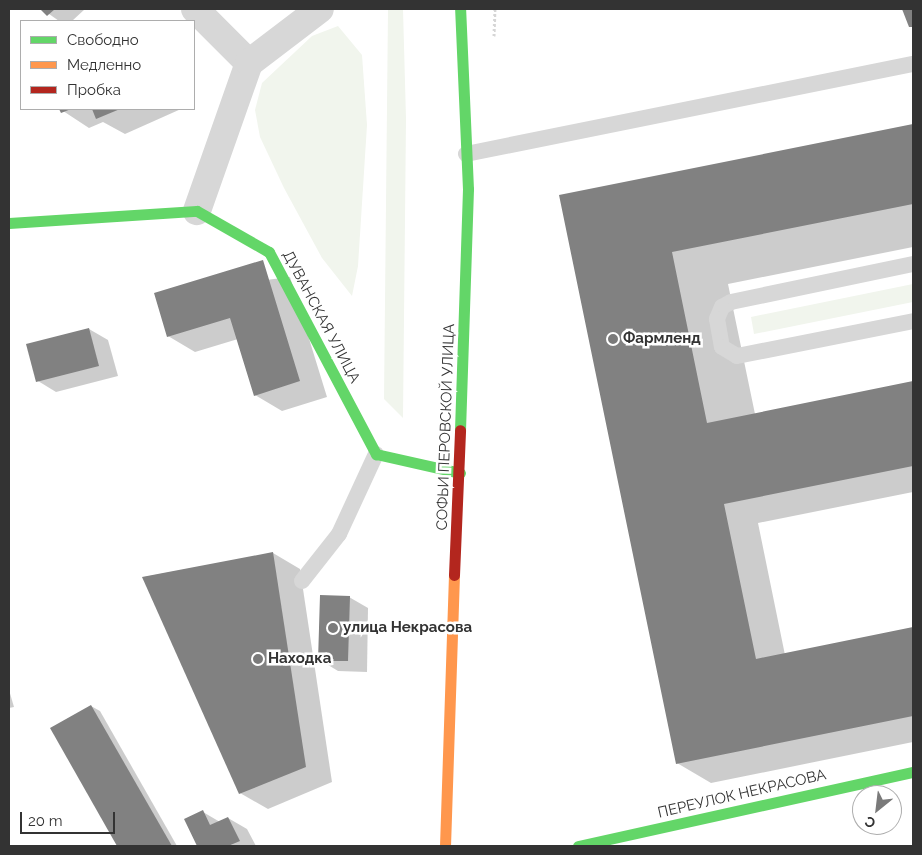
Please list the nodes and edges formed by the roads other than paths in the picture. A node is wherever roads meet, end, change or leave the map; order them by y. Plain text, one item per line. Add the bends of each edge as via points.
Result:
1 (195, 9) edge
2 (320, 9) edge
3 (460, 9) edge
4 (249, 62) junction
5 (913, 64) edge
6 (466, 154) junction
7 (197, 211) junction
8 (9, 223) edge
9 (913, 264) edge
10 (913, 321) edge
11 (376, 454) junction
12 (460, 473) junction
13 (302, 581) dead end
14 (913, 772) edge
15 (445, 846) edge
16 (578, 846) edge

1 - 4 street
2 - 4 street
3 - 6 street, СОФЬИ ПЕРОВСКОЙ УЛИЦА
4 - 7 street
5 - 6 lane
6 - 12 street, СОФЬИ ПЕРОВСКОЙ УЛИЦА
7 - 8 street
7 - 11 street, ДУВАНСКАЯ УЛИЦА via 269,252
9 - 10 lane via 731,302 722,307 717,319 722,347 738,356
11 - 12 street
11 - 13 lane via 339,534
12 - 15 street, СОФЬИ ПЕРОВСКОЙ УЛИЦА
14 - 16 street, ПЕРЕУЛОК НЕКРАСОВА

